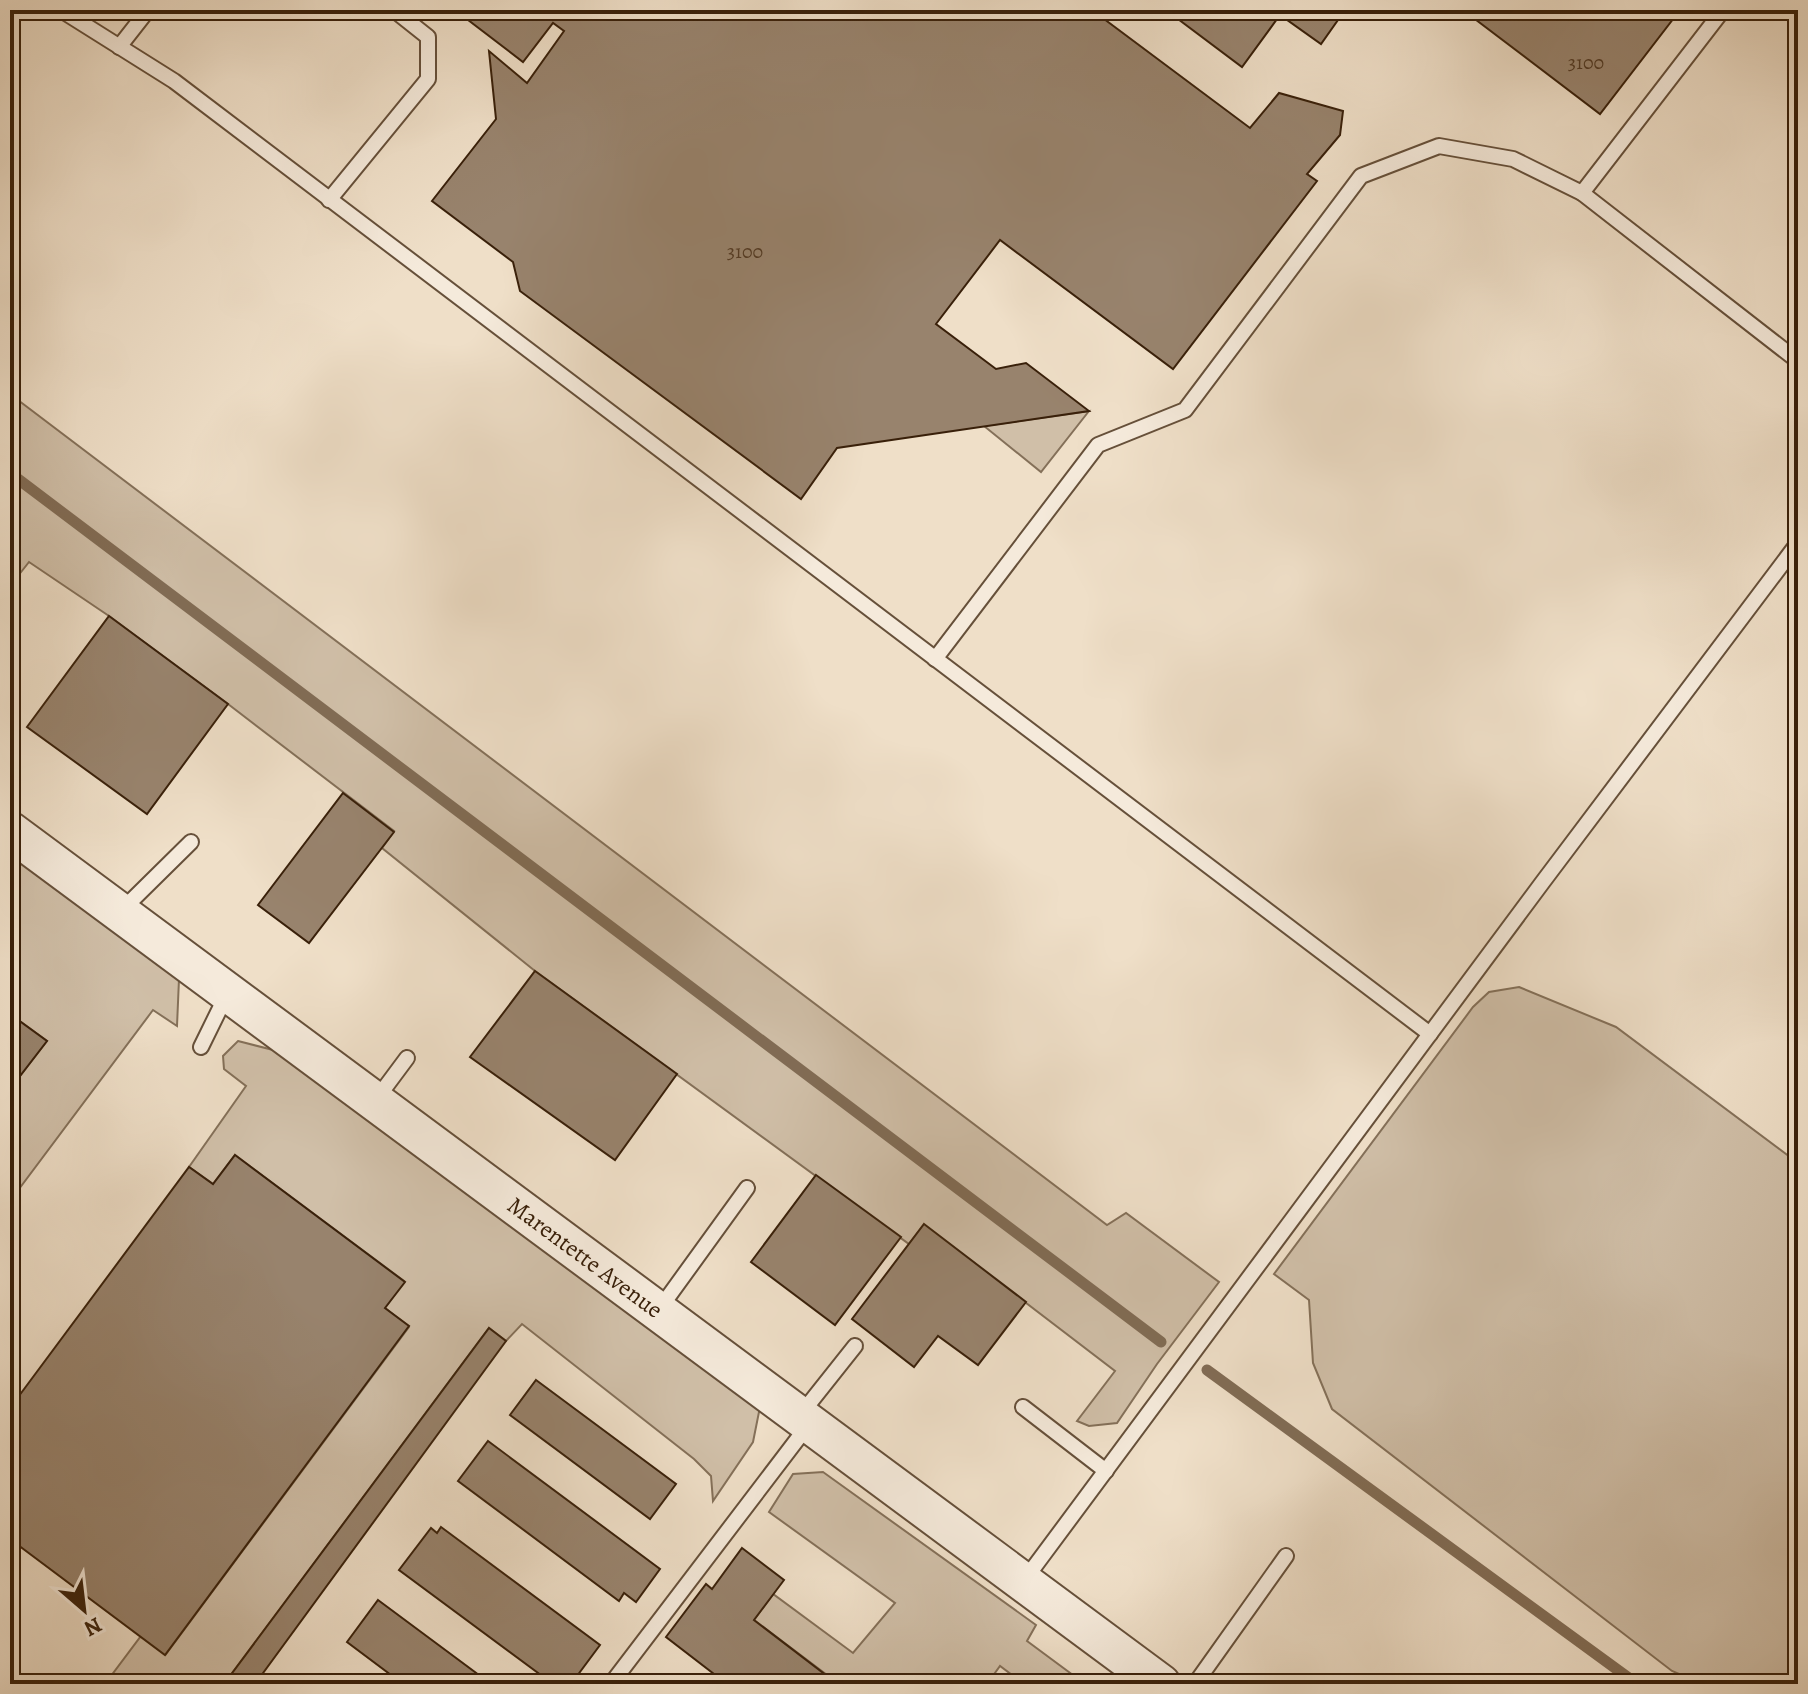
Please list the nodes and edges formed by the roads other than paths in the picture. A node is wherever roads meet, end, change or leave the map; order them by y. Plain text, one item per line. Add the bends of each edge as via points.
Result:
1 (61, 10) edge
2 (148, 10) edge
3 (394, 10) edge
4 (1723, 10) edge
5 (119, 47) junction
6 (1582, 193) junction
7 (329, 200) junction
8 (1798, 361) edge
9 (1798, 543) edge
10 (935, 659) junction
11 (10, 831) edge
12 (191, 842) dead end
13 (119, 912) junction
14 (228, 992) junction
15 (1430, 1034) junction
16 (201, 1047) dead end
17 (407, 1058) dead end
18 (375, 1101) junction
19 (747, 1188) dead end
20 (657, 1311) junction
21 (855, 1346) dead end
22 (1023, 1407) dead end
23 (804, 1420) junction
24 (1106, 1471) junction
25 (1286, 1556) dead end
26 (1023, 1582) junction
27 (611, 1684) edge
28 (1161, 1684) edge
29 (1195, 1684) edge

1 - 5 lane
2 - 5 lane
3 - 7 lane via 428,37 428,79
4 - 6 lane
5 - 7 lane via 174,81
6 - 8 lane
6 - 10 lane via 1513,159 1439,146 1361,176 1185,410 1098,445
7 - 10 lane
9 - 15 lane
10 - 15 lane
11 - 13 street, Marentette Avenue
12 - 13 lane
13 - 14 street, Marentette Avenue
14 - 16 lane
14 - 18 street, Marentette Avenue
15 - 24 lane
17 - 18 lane
18 - 20 street, Marentette Avenue
19 - 20 lane
20 - 23 street, Marentette Avenue
21 - 23 lane
22 - 24 lane
23 - 26 street, Marentette Avenue
23 - 27 lane
24 - 26 lane
25 - 29 lane
26 - 28 street, Marentette Avenue

